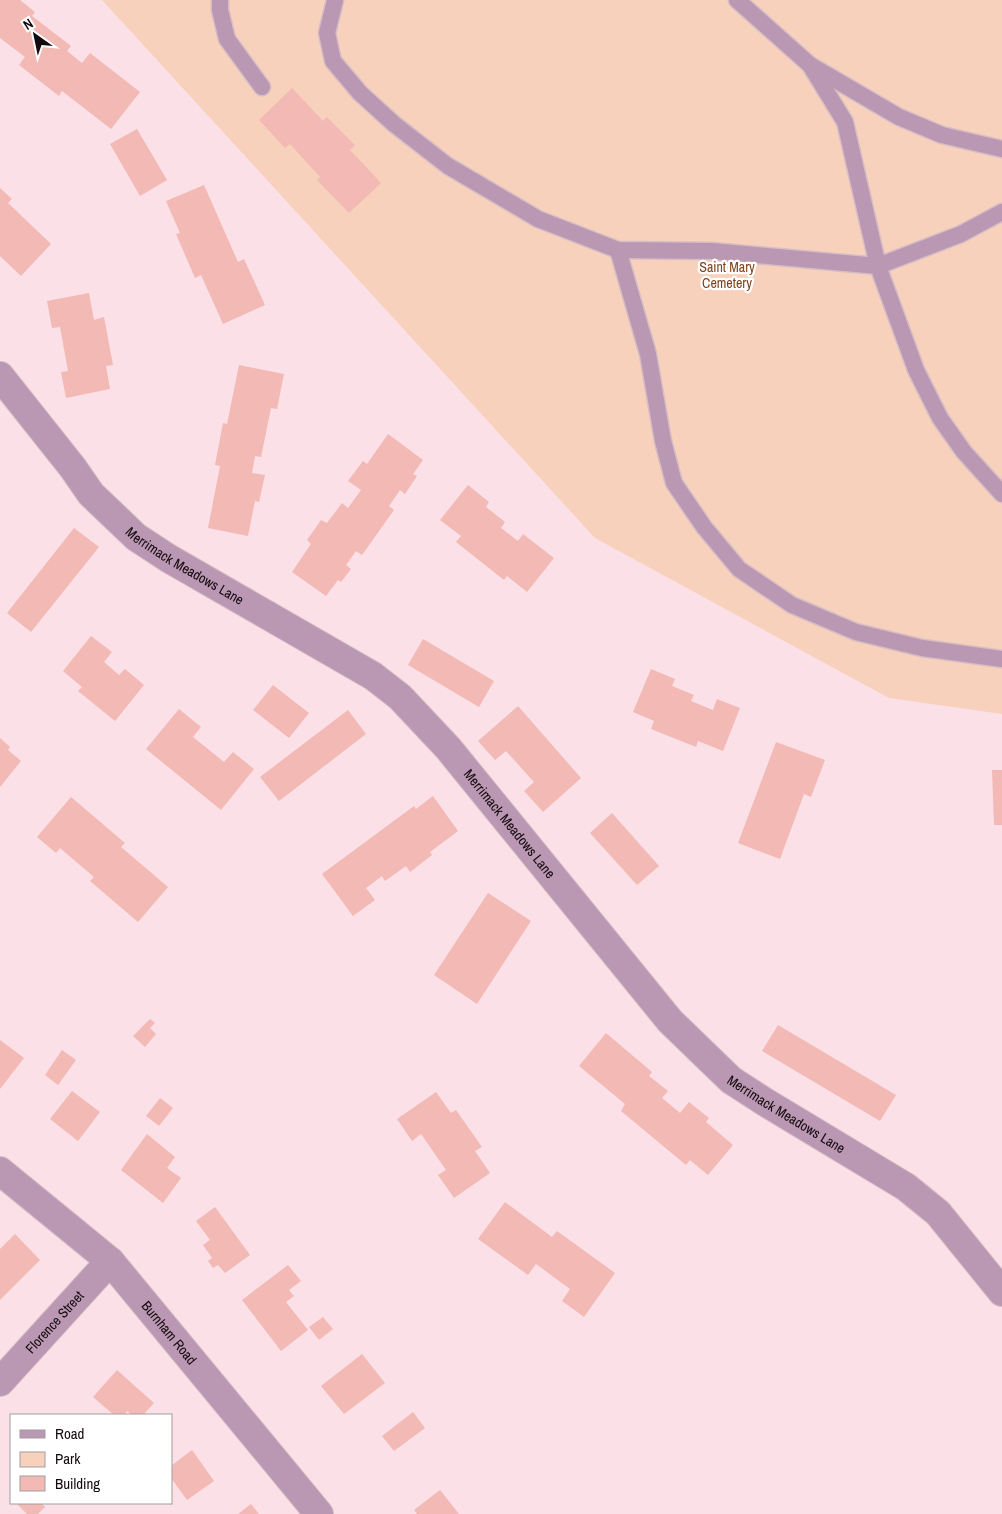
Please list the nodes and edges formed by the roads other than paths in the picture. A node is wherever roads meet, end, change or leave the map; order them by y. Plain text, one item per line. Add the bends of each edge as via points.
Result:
1 (220, 0) edge
2 (335, 0) edge
3 (737, 0) edge
4 (810, 65) junction
5 (262, 87) dead end
6 (1002, 148) edge
7 (1002, 212) edge
8 (618, 250) junction
9 (878, 266) junction
10 (0, 376) edge
11 (1002, 494) edge
12 (1002, 659) edge
13 (0, 1171) edge
14 (110, 1261) junction
15 (1002, 1292) edge
16 (0, 1382) edge
17 (319, 1514) edge

1 - 5 lane via 227,39
2 - 8 lane via 327,33 333,60 360,93 394,124 448,166 538,219
3 - 4 lane
4 - 6 lane via 899,117 942,135
4 - 9 lane via 845,122
7 - 9 lane via 961,234
8 - 9 lane via 712,251
8 - 12 lane via 648,354 674,483 738,569 792,606 856,632 922,648
9 - 11 lane via 916,370 940,418 964,452
10 - 15 street, Merrimack Meadows Lane via 91,494 136,537 373,676 400,697 448,748 670,1022 738,1084 906,1188 932,1208
13 - 14 street, Burnham Road
14 - 16 street, Florence Street
14 - 17 street, Burnham Road

